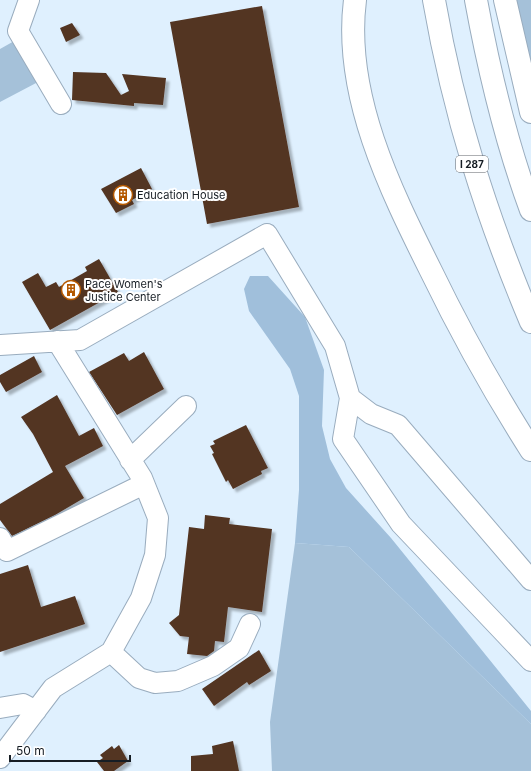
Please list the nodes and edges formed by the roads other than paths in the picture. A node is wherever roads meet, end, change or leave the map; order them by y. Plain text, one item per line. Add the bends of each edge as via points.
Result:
1 (28, 0) edge
2 (355, 0) edge
3 (434, 0) edge
4 (476, 0) edge
5 (506, 0) edge
6 (61, 104) dead end
7 (531, 112) edge
8 (531, 210) edge
9 (531, 322) edge
10 (57, 341) junction
11 (0, 345) edge
12 (350, 398) junction
13 (186, 406) dead end
14 (531, 450) edge
15 (130, 460) junction
16 (144, 484) junction
17 (0, 538) edge
18 (531, 580) edge
19 (250, 624) dead end
20 (111, 652) junction
21 (531, 661) edge
22 (0, 708) edge
23 (36, 711) junction
24 (0, 758) edge

1 - 6 lane via 18,31
2 - 14 main road via 354,35 361,95 378,152 412,233 464,338
3 - 9 main road, I 287 via 469,156 503,254
4 - 8 main road via 495,87
5 - 7 main road
10 - 11 lane
10 - 12 lane via 80,340 267,234 335,346
10 - 15 lane
12 - 18 lane via 371,414 398,425
12 - 21 lane via 343,439 401,524
13 - 15 lane
15 - 16 lane
16 - 17 lane via 7,551
16 - 20 lane via 158,518 155,555 141,598
19 - 20 lane via 239,648 213,666 178,681 155,683 139,678
20 - 23 lane via 53,688
22 - 23 lane via 23,704
23 - 24 lane

